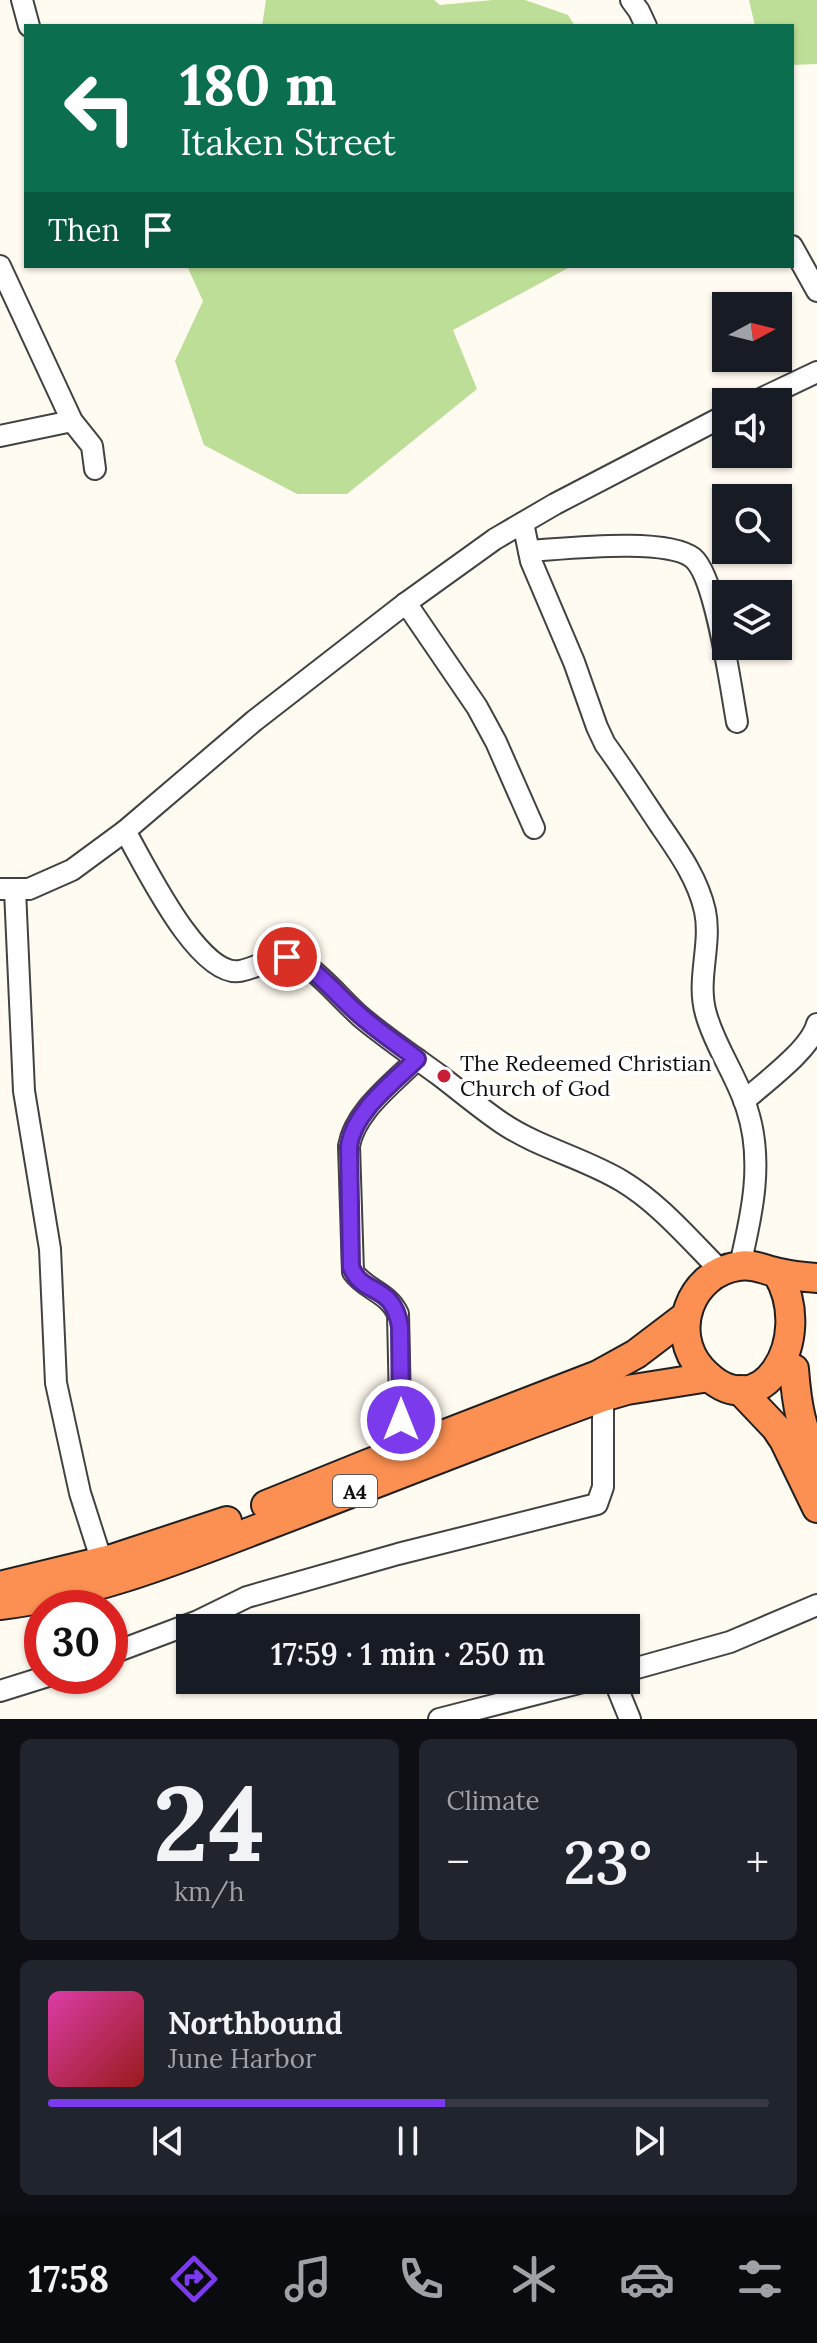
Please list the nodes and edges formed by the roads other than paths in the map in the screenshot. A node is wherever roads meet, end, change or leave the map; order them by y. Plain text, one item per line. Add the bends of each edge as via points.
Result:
1 (22, 0) edge
2 (631, 0) edge
3 (28, 24) edge
4 (645, 24) edge
5 (794, 250) edge
6 (0, 266) edge
7 (817, 291) edge
8 (815, 378) edge
9 (790, 388) edge
10 (72, 421) junction
11 (712, 422) edge
12 (0, 436) edge
13 (95, 469) dead end
14 (523, 523) junction
15 (529, 551) junction
16 (406, 603) junction
17 (737, 722) dead end
18 (534, 828) dead end
19 (125, 831) junction
20 (8, 890) edge
21 (817, 1024) edge
22 (417, 1059) junction
23 (744, 1101) junction
24 (730, 1268) junction
25 (777, 1273) junction
26 (817, 1278) edge
27 (686, 1316) junction
28 (806, 1351) edge
29 (709, 1377) junction
30 (740, 1390) junction
31 (603, 1397) junction
32 (401, 1451) junction
33 (817, 1462) edge
34 (817, 1508) edge
35 (102, 1562) junction
36 (0, 1586) edge
37 (0, 1605) edge
38 (817, 1605) edge
39 (128, 1647) edge
40 (640, 1667) edge
41 (24, 1684) edge
42 (0, 1691) edge
43 (536, 1694) edge
44 (620, 1694) edge
45 (439, 1719) edge
46 (630, 1719) edge

1 - 3 street
2 - 4 street
5 - 7 street
6 - 10 street
8 - 9 street
10 - 12 street
10 - 13 street via 92,446
11 - 14 street
14 - 15 street
14 - 16 street
15 - 17 street via 624,546 669,549 691,557 707,579
15 - 23 street via 605,744 696,883 707,936 705,1013
16 - 18 street via 477,707
16 - 19 street via 254,721
19 - 20 street via 72,870 42,884
19 - 22 street via 186,936 211,961 240,971 276,958 297,960
20 - 35 street via 24,1091 50,1249 56,1383 80,1493
21 - 23 street via 803,1048
22 - 24 street via 501,1123 622,1180
22 - 32 street via 359,1117 349,1146 353,1272 393,1303 398,1314
23 - 24 street via 756,1190
24 - 25 highway via 759,1266
24 - 27 highway, A4 via 704,1282
25 - 26 highway
25 - 28 highway via 804,1305
27 - 29 highway via 685,1339
27 - 32 highway, A4 via 598,1375
28 - 30 highway via 785,1377 764,1388
28 - 33 highway via 797,1408
29 - 30 highway
29 - 31 highway, A4
30 - 34 highway via 784,1440
31 - 37 highway, A4 via 111,1582
31 - 39 street via 603,1487 597,1504 247,1597
32 - 35 highway, A4 via 233,1519
35 - 36 highway, A4
38 - 40 street via 730,1642
41 - 42 street
43 - 45 street
44 - 46 street

